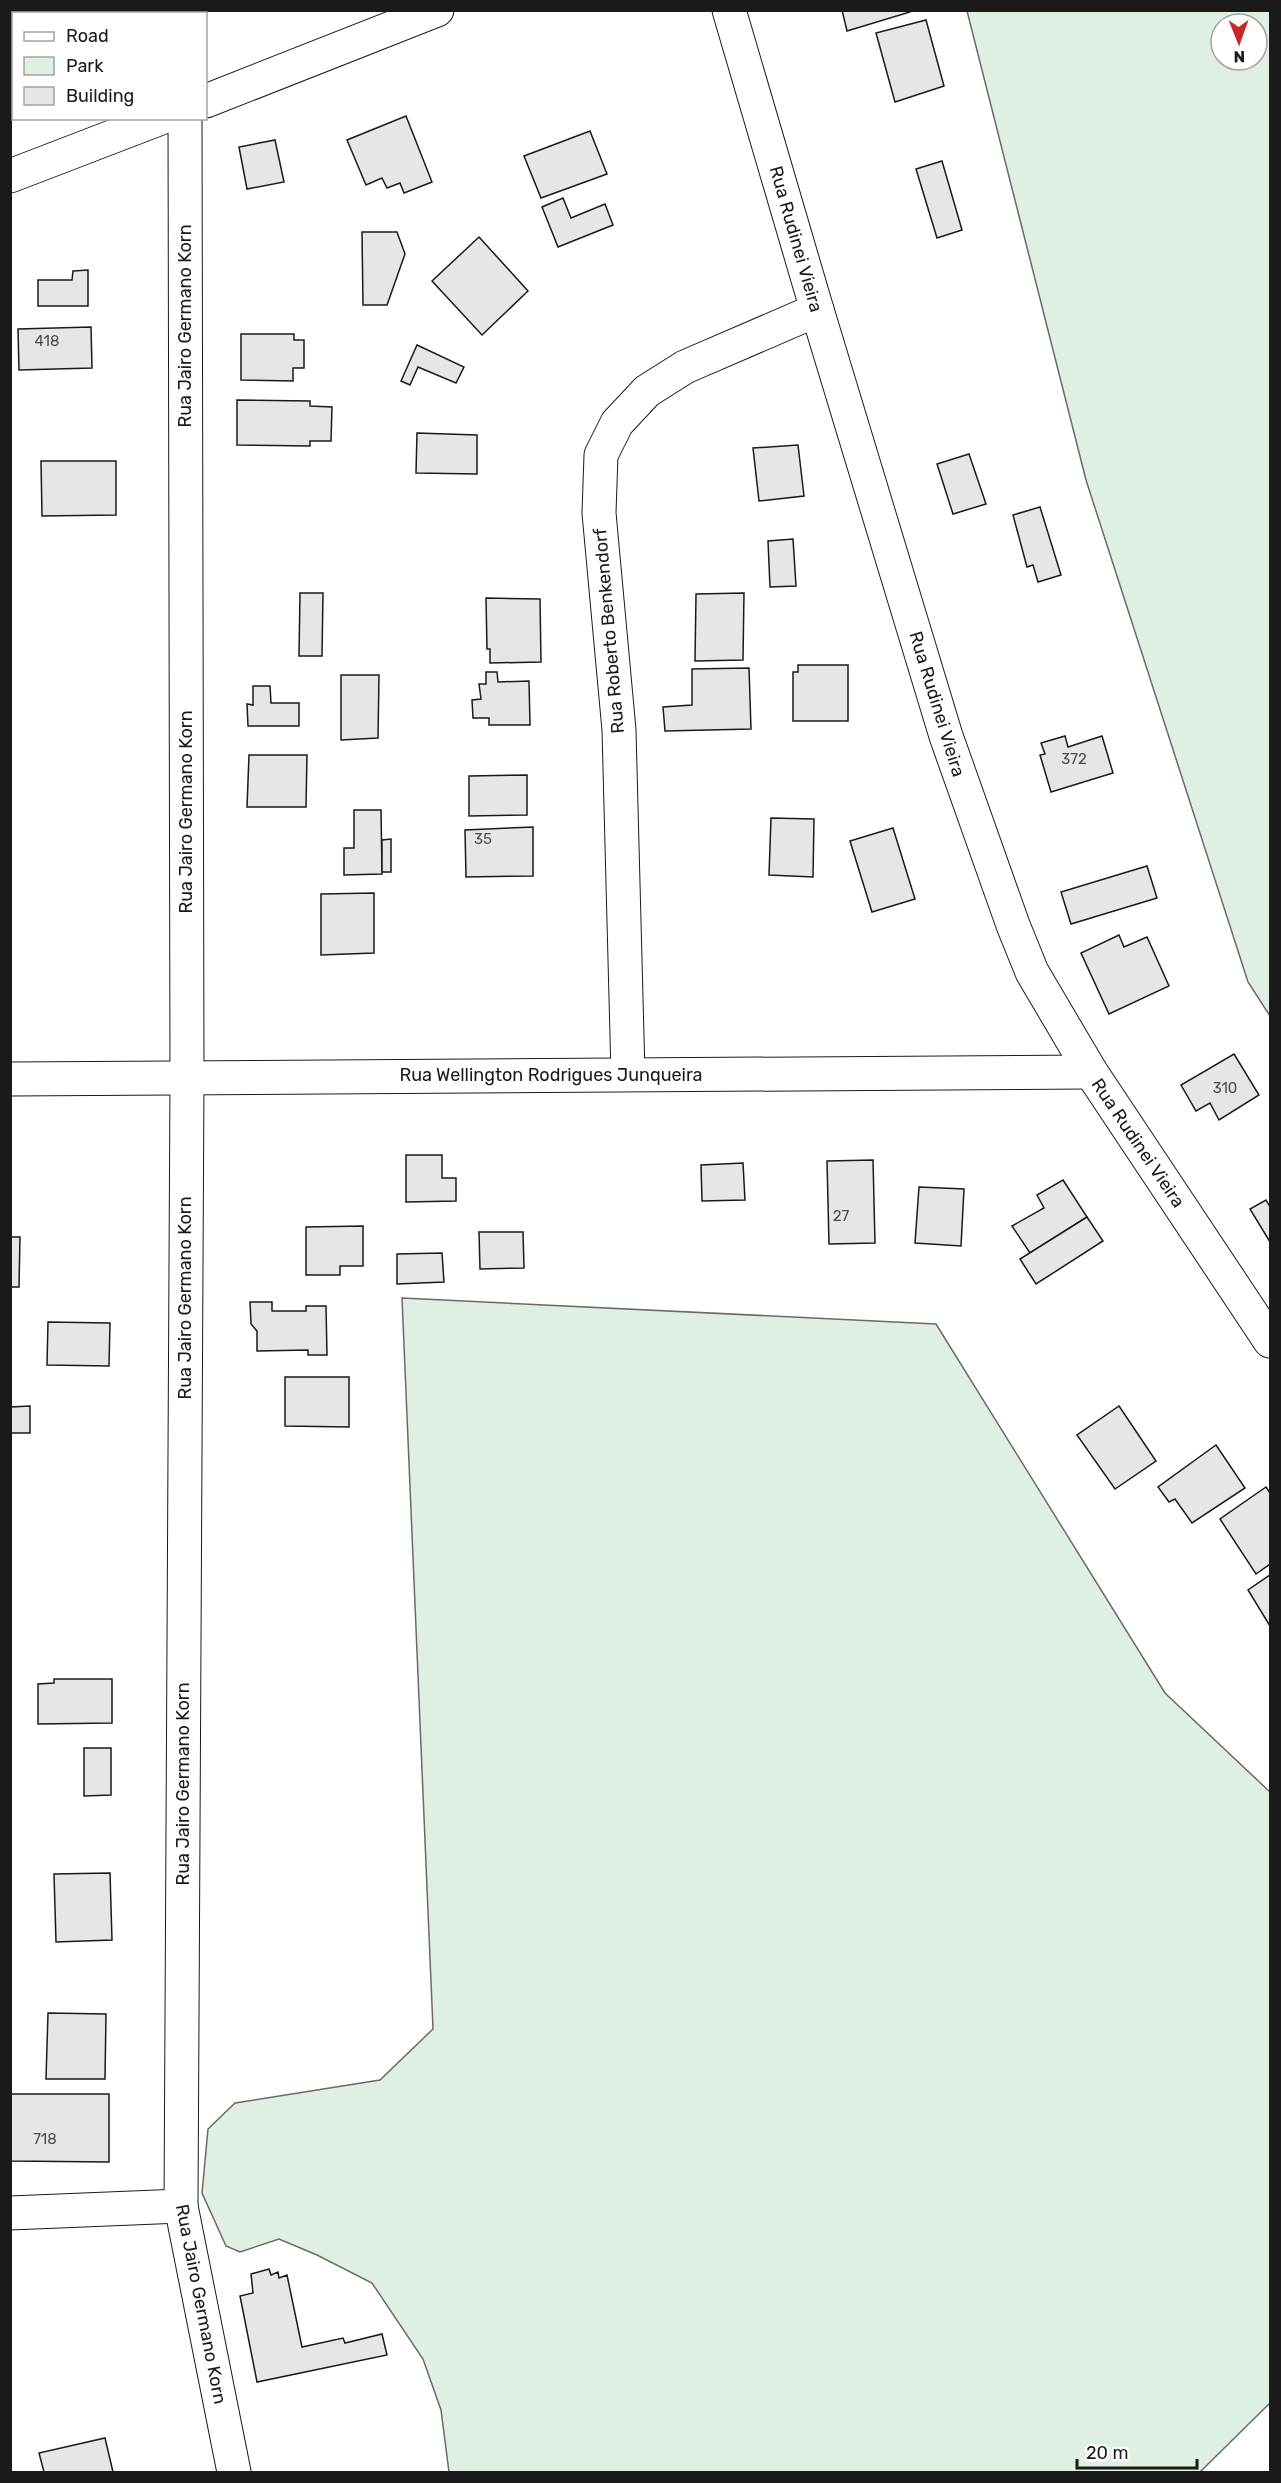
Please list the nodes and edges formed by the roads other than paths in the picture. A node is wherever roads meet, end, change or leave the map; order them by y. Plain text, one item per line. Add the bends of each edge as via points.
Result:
1 (437, 10) edge
2 (729, 10) edge
3 (207, 101) edge
4 (155, 120) edge
5 (185, 120) edge
6 (10, 176) edge
7 (817, 310) junction
8 (1091, 1072) junction
9 (628, 1074) junction
10 (187, 1078) junction
11 (10, 1079) edge
12 (1270, 1341) edge
13 (181, 2206) junction
14 (10, 2213) edge
15 (234, 2472) edge

1 - 3 street
2 - 7 street, Rua Rudinei Vieira
4 - 6 street
5 - 10 street, Rua Jairo Germano Korn
7 - 8 street, Rua Rudinei Vieira via 946,736 989,863 1032,972
7 - 9 street, Rua Roberto Benkendorf via 685,367 647,391 617,423 601,455 599,513 619,730
8 - 9 street, Rua Wellington Rodrigues Junqueira
8 - 12 street, Rua Rudinei Vieira
9 - 10 street, Rua Wellington Rodrigues Junqueira
10 - 11 street, Rua Wellington Rodrigues Junqueira
10 - 13 street, Rua Jairo Germano Korn
13 - 14 street
13 - 15 street, Rua Jairo Germano Korn

